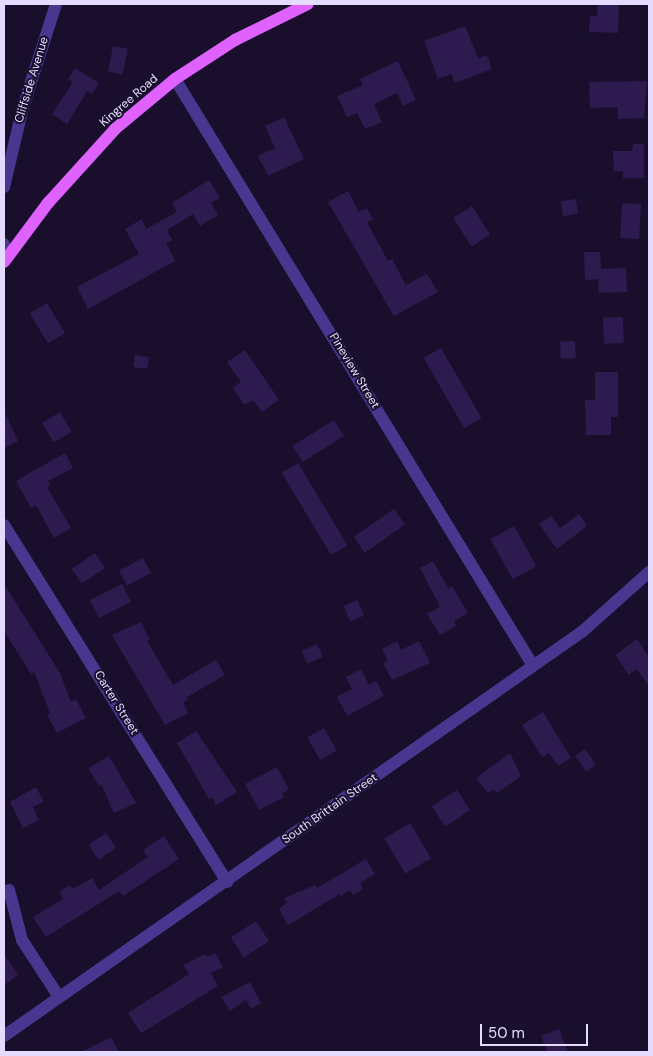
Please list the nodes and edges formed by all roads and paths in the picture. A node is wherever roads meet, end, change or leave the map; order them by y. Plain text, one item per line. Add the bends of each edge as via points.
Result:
1 (56, 4) edge
2 (308, 4) edge
3 (175, 79) junction
4 (4, 187) edge
5 (4, 244) edge
6 (5, 259) edge
7 (4, 524) edge
8 (649, 572) edge
9 (532, 664) junction
10 (228, 882) junction
11 (9, 890) dead end
12 (59, 997) junction
13 (4, 1036) edge

1 - 4 street, Cliffside Avenue via 23,107
2 - 3 main road, Kingree Road via 235,40
3 - 6 main road, Kingree Road via 115,129 48,203
3 - 9 street, Pineview Street
5 - 6 street
7 - 10 street, Carter Street
8 - 9 street, South Brittain Street via 583,631
9 - 10 street, South Brittain Street
10 - 12 street, South Brittain Street
11 - 12 street via 22,940
12 - 13 street, South Brittain Street

